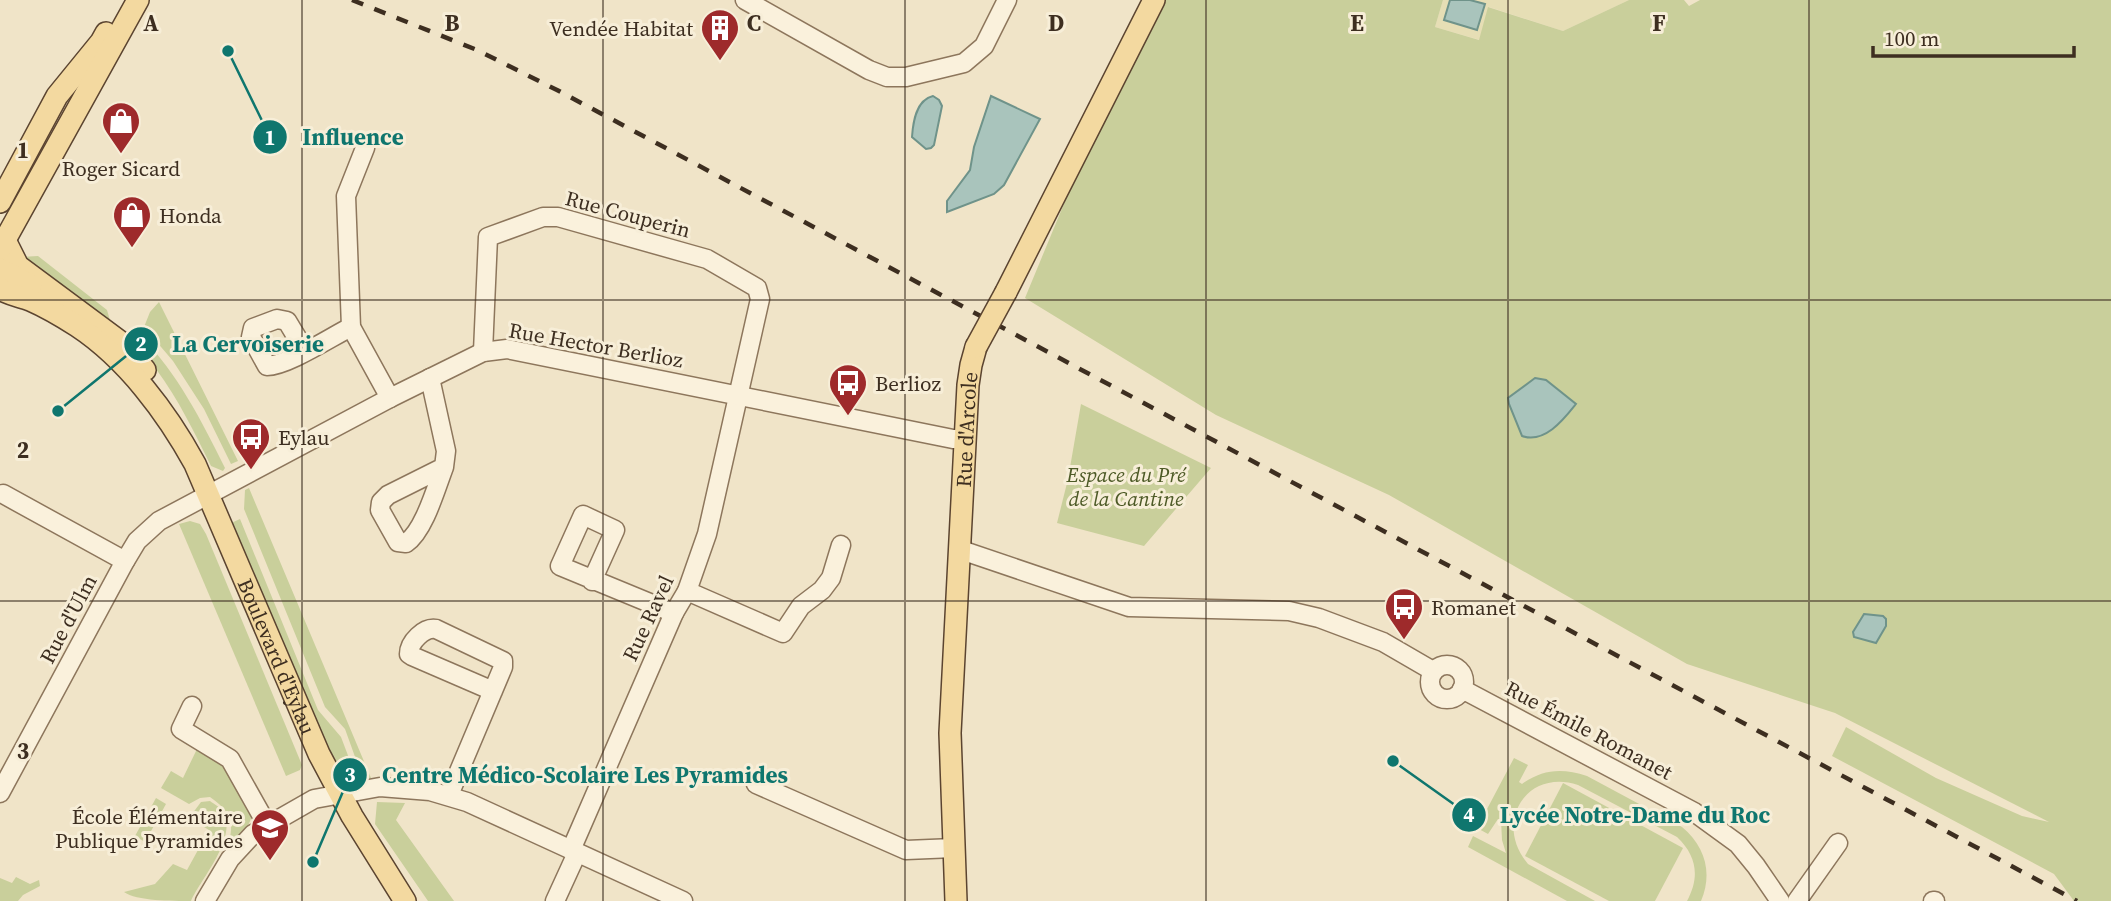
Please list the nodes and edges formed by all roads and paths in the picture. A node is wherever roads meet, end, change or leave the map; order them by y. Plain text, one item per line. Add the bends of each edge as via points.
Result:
1 (124, 0) edge
2 (138, 0) edge
3 (745, 0) edge
4 (1007, 0) edge
5 (1154, 0) edge
6 (774, 7) edge
7 (83, 65) junction
8 (57, 96) junction
9 (365, 148) dead end
10 (0, 173) edge
11 (0, 202) edge
12 (2, 239) edge
13 (0, 269) edge
14 (0, 289) edge
15 (58, 297) junction
16 (351, 327) junction
17 (305, 351) dead end
18 (483, 352) junction
19 (430, 378) junction
20 (738, 395) junction
21 (390, 398) junction
22 (965, 439) junction
23 (181, 440) junction
24 (444, 467) dead end
25 (3, 494) dead end
26 (207, 496) junction
27 (841, 545) dead end
28 (961, 550) junction
29 (125, 561) junction
30 (592, 580) dead end
31 (687, 591) junction
32 (674, 613) junction
33 (1433, 671) junction
34 (1462, 689) junction
35 (493, 691) junction
36 (192, 706) dead end
37 (756, 784) dead end
38 (0, 793) edge
39 (339, 793) junction
40 (449, 795) junction
41 (267, 825) junction
42 (1838, 843) dead end
43 (954, 848) junction
44 (574, 852) junction
45 (205, 901) edge
46 (405, 901) edge
47 (555, 901) edge
48 (683, 901) edge
49 (956, 901) edge
50 (1780, 901) edge
51 (1797, 901) edge

1 - 7 main road
2 - 12 main road
3 - 6 street
4 - 6 street via 984,46 964,63 906,77 869,70
5 - 22 main road, Rue d'Arcole, bridge via 976,347
7 - 8 main road
7 - 12 main road
8 - 10 main road via 45,104
8 - 11 main road
9 - 16 street via 346,195
12 - 15 main road, Boulevard d'Eylau via 19,266
13 - 15 main road, Boulevard d'Eylau
14 - 23 main road, Boulevard d'Eylau via 32,301 112,354
15 - 23 main road, Boulevard d'Eylau via 123,344 148,372 170,408
16 - 17 street
16 - 21 street
18 - 19 street, Rue Hector Berlioz
18 - 20 street, Rue Hector Berlioz via 507,349
18 - 20 street, Rue Couperin via 488,237 543,217 558,217 708,259 757,288 760,299
19 - 21 street, Rue Hector Berlioz
19 - 24 street via 446,451
20 - 22 street, Rue Hector Berlioz
20 - 31 street, Rue Ravel via 707,534
21 - 26 street, Rue Hector Berlioz
22 - 28 main road, Rue d'Arcole
23 - 26 main road, Boulevard d'Eylau
25 - 29 street
26 - 29 street, Rue d'Ulm via 159,521 137,541
26 - 39 main road, Boulevard d'Eylau
27 - 31 street via 831,578 801,606 783,633
28 - 33 street via 1129,607 1289,611 1319,618 1382,642
28 - 43 main road, Rue d'Arcole via 950,733
29 - 38 street, Rue d'Ulm
30 - 32 street
31 - 32 street, Rue Ravel
32 - 44 street, Rue Ravel
33 - 34 street via 1446,665 1455,667 1464,679
33 - 34 street via 1430,687 1437,696 1451,698
34 - 50 street, Rue Émile Romanet via 1694,812 1738,845
35 - 35 street via 503,667 498,657 430,628 410,645 412,656
35 - 40 street
36 - 41 street via 181,729 230,759
37 - 43 street via 906,850
39 - 40 street via 380,787
39 - 41 street via 314,799
39 - 46 main road, Boulevard d'Eylau
40 - 44 street
41 - 45 street via 230,859
42 - 51 street
43 - 49 main road, Rue d'Arcole
44 - 47 street, Rue Ravel
44 - 48 street

